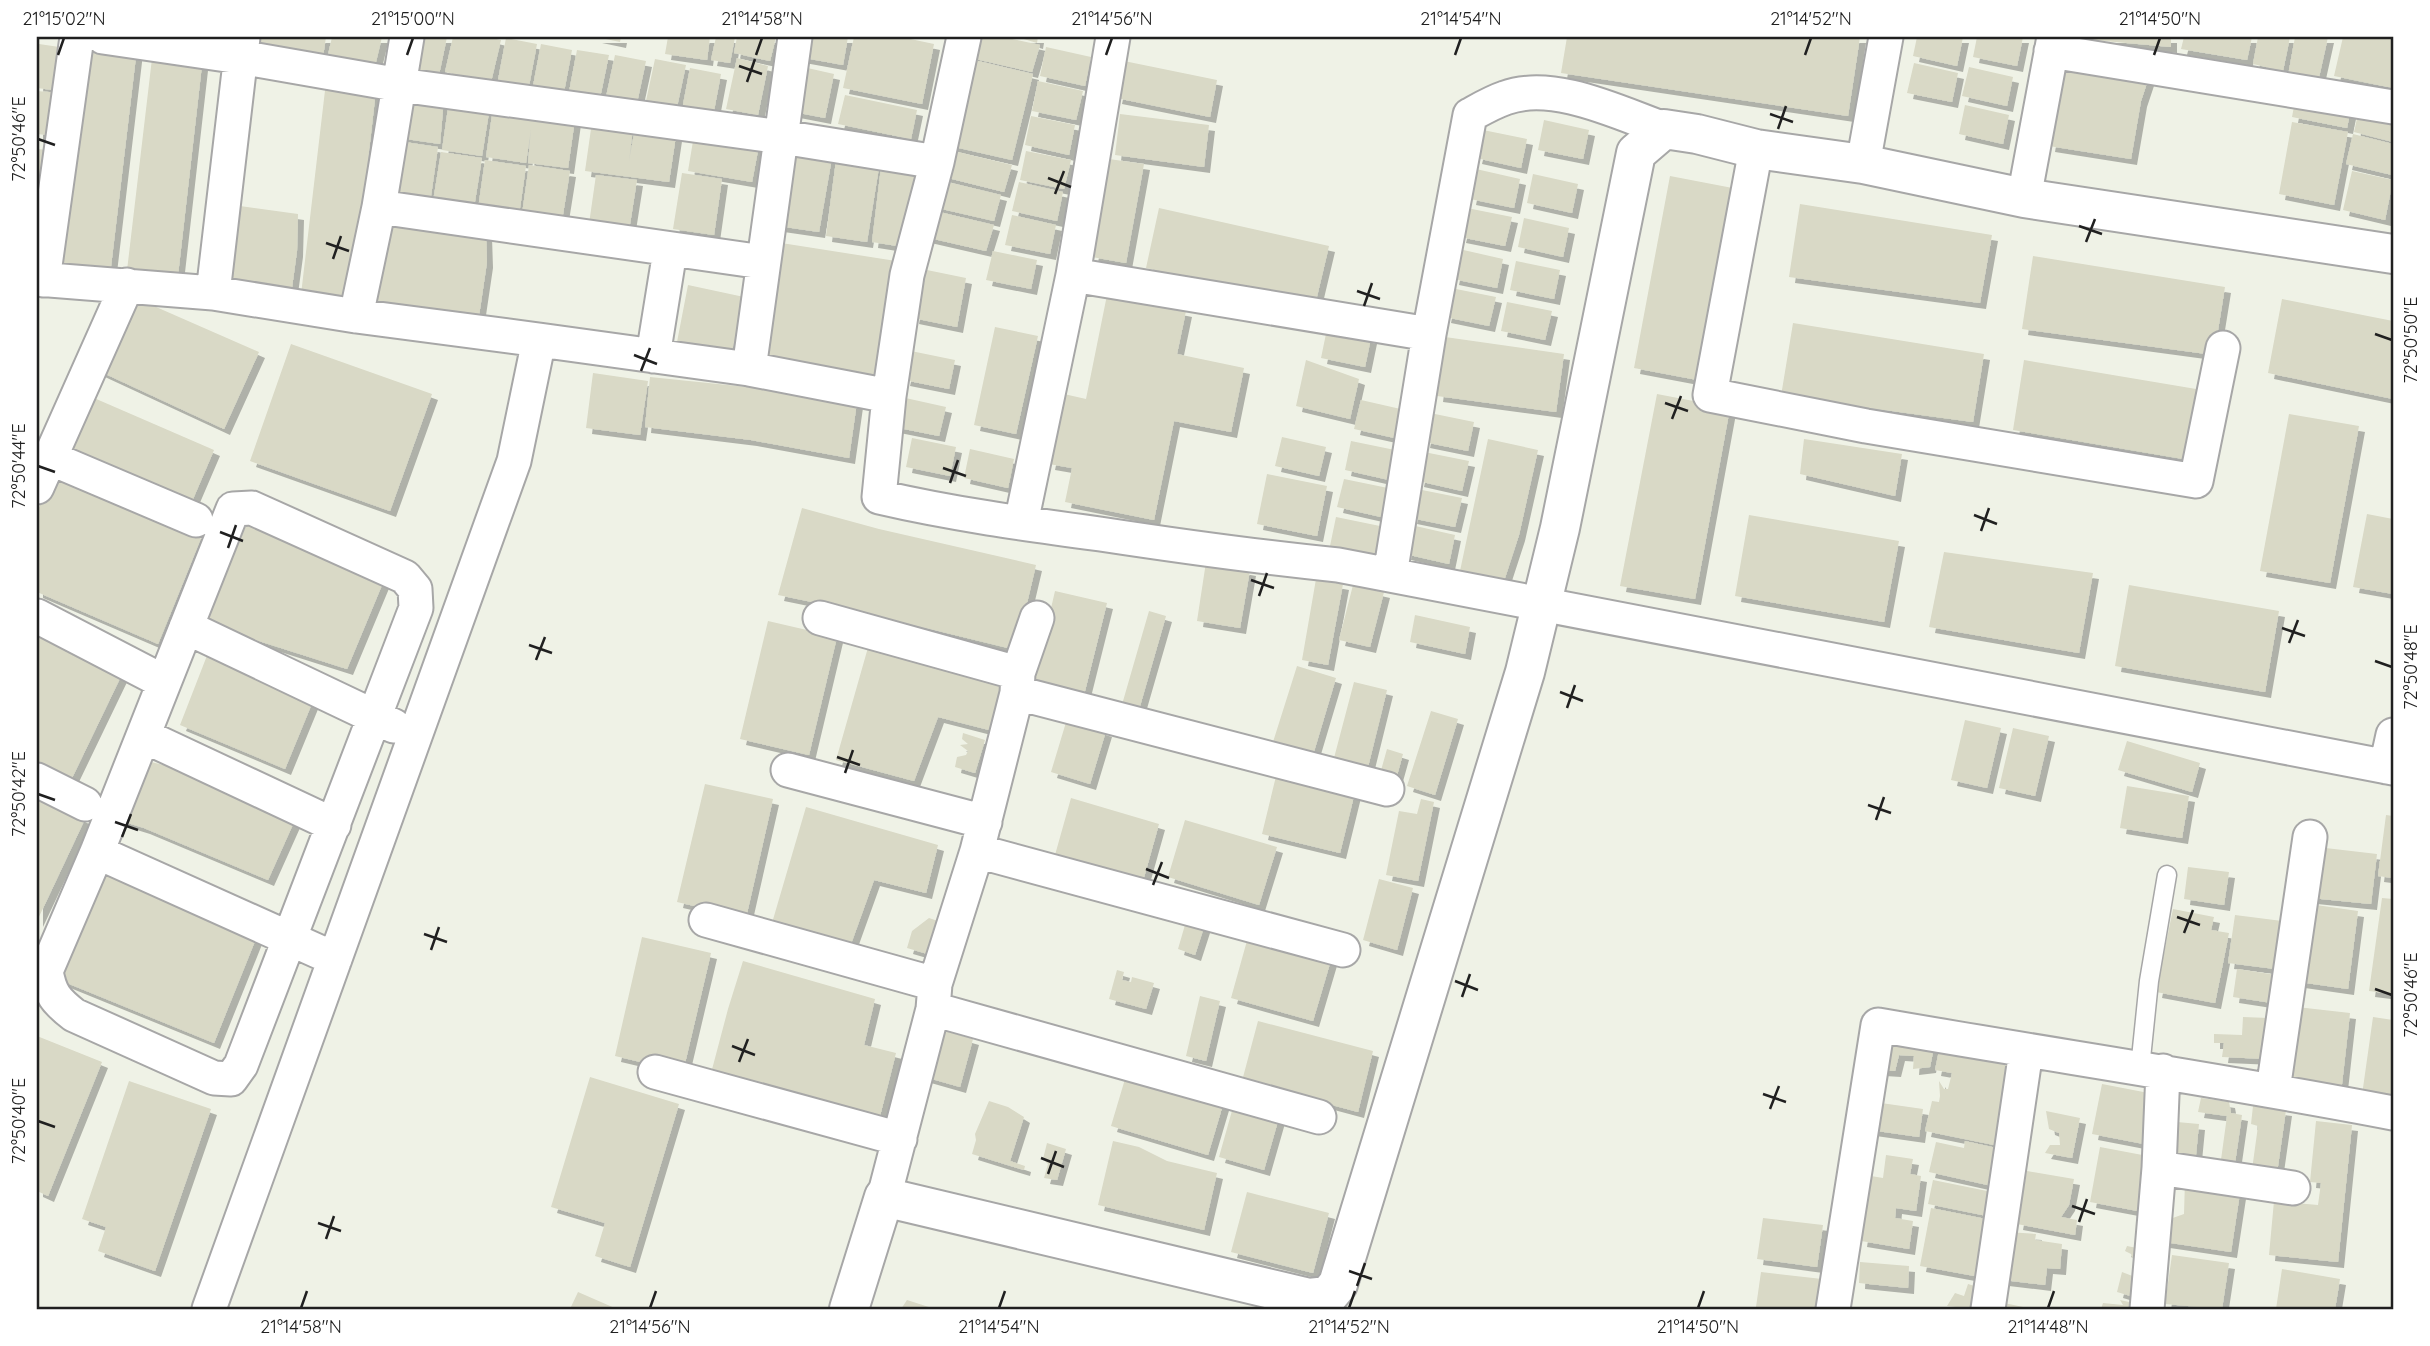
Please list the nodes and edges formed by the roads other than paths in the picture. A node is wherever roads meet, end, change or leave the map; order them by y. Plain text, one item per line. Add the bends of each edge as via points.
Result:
1 (77, 37) edge
2 (103, 37) edge
3 (407, 37) edge
4 (795, 37) edge
5 (964, 37) edge
6 (1113, 37) edge
7 (1886, 37) edge
8 (2053, 44) edge
9 (241, 47) edge
10 (400, 85) junction
11 (2393, 107) edge
12 (1664, 129) junction
13 (782, 137) junction
14 (50, 140) edge
15 (1756, 149) junction
16 (937, 162) junction
17 (1863, 164) junction
18 (2024, 198) junction
19 (379, 207) junction
20 (670, 251) junction
21 (2393, 251) edge
22 (762, 262) junction
23 (1073, 275) junction
24 (40, 280) edge
25 (127, 285) junction
26 (213, 293) junction
27 (356, 316) junction
28 (1429, 334) junction
29 (539, 340) junction
30 (2222, 348) dead end
31 (653, 356) junction
32 (749, 369) junction
33 (889, 396) junction
34 (43, 473) edge
35 (196, 520) dead end
36 (1021, 523) junction
37 (1390, 575) junction
38 (1541, 605) junction
39 (37, 615) edge
40 (820, 618) dead end
41 (1037, 618) dead end
42 (186, 628) junction
43 (164, 682) junction
44 (1018, 683) junction
45 (375, 717) junction
46 (415, 735) junction
47 (144, 736) junction
48 (2391, 757) edge
49 (788, 770) dead end
50 (37, 780) edge
51 (1387, 789) dead end
52 (85, 804) dead end
53 (334, 825) junction
54 (981, 836) junction
55 (2310, 837) dead end
56 (97, 852) junction
57 (2167, 875) dead end
58 (706, 920) dead end
59 (290, 938) junction
60 (1343, 950) dead end
61 (335, 959) junction
62 (934, 997) junction
63 (2026, 1051) junction
64 (2152, 1069) junction
65 (655, 1072) dead end
66 (2273, 1090) junction
67 (2393, 1113) edge
68 (1318, 1118) dead end
69 (900, 1139) junction
70 (2160, 1168) junction
71 (2293, 1188) dead end
72 (884, 1197) junction
73 (209, 1309) edge
74 (849, 1309) edge
75 (1832, 1309) edge
76 (1988, 1309) edge
77 (2147, 1309) edge

1 - 14 street
2 - 9 street
3 - 10 street
4 - 13 street
5 - 16 street
6 - 23 street
7 - 17 street
8 - 11 street
8 - 18 street
9 - 10 street
9 - 26 street
10 - 13 street
10 - 19 street
12 - 15 street
12 - 28 street via 1581,99 1542,93 1506,97 1470,115
12 - 38 street via 1636,153
13 - 16 street
13 - 22 street
14 - 24 street
15 - 17 street
15 - 30 street via 1710,396 2196,481
16 - 33 street via 907,275
17 - 18 street
18 - 21 street
19 - 20 street
19 - 27 street
20 - 22 street
20 - 31 street
22 - 32 street
23 - 28 street
23 - 36 street
24 - 25 street
25 - 26 street
25 - 34 street
26 - 27 street
27 - 29 street
28 - 37 street
29 - 31 street
29 - 46 street via 514,461
31 - 32 street
32 - 33 street
33 - 36 street via 879,498
34 - 35 street
36 - 37 street
37 - 38 street
38 - 48 street
38 - 72 street via 1525,672 1338,1284 1328,1296 1309,1298
39 - 43 street
40 - 44 street
41 - 44 street
42 - 43 street
42 - 45 street
42 - 45 street via 233,509 252,508 277,517 405,577 415,589 416,608
43 - 47 street
44 - 51 street
44 - 54 street
45 - 46 street
45 - 53 street
46 - 61 street
47 - 53 street
47 - 56 street
49 - 54 street
50 - 52 street
53 - 59 street
54 - 60 street
54 - 62 street
55 - 66 street
56 - 59 street
56 - 59 street via 46,971 50,990 74,1016 214,1078 231,1079 241,1065
57 - 64 lane via 2149,981
58 - 62 street
59 - 61 street
61 - 73 street
62 - 68 street
62 - 69 street
63 - 64 street
63 - 75 street via 1878,1025
63 - 76 street
64 - 66 street
64 - 70 street
65 - 69 street
66 - 67 street
69 - 72 street
70 - 71 street
70 - 77 street
72 - 74 street

